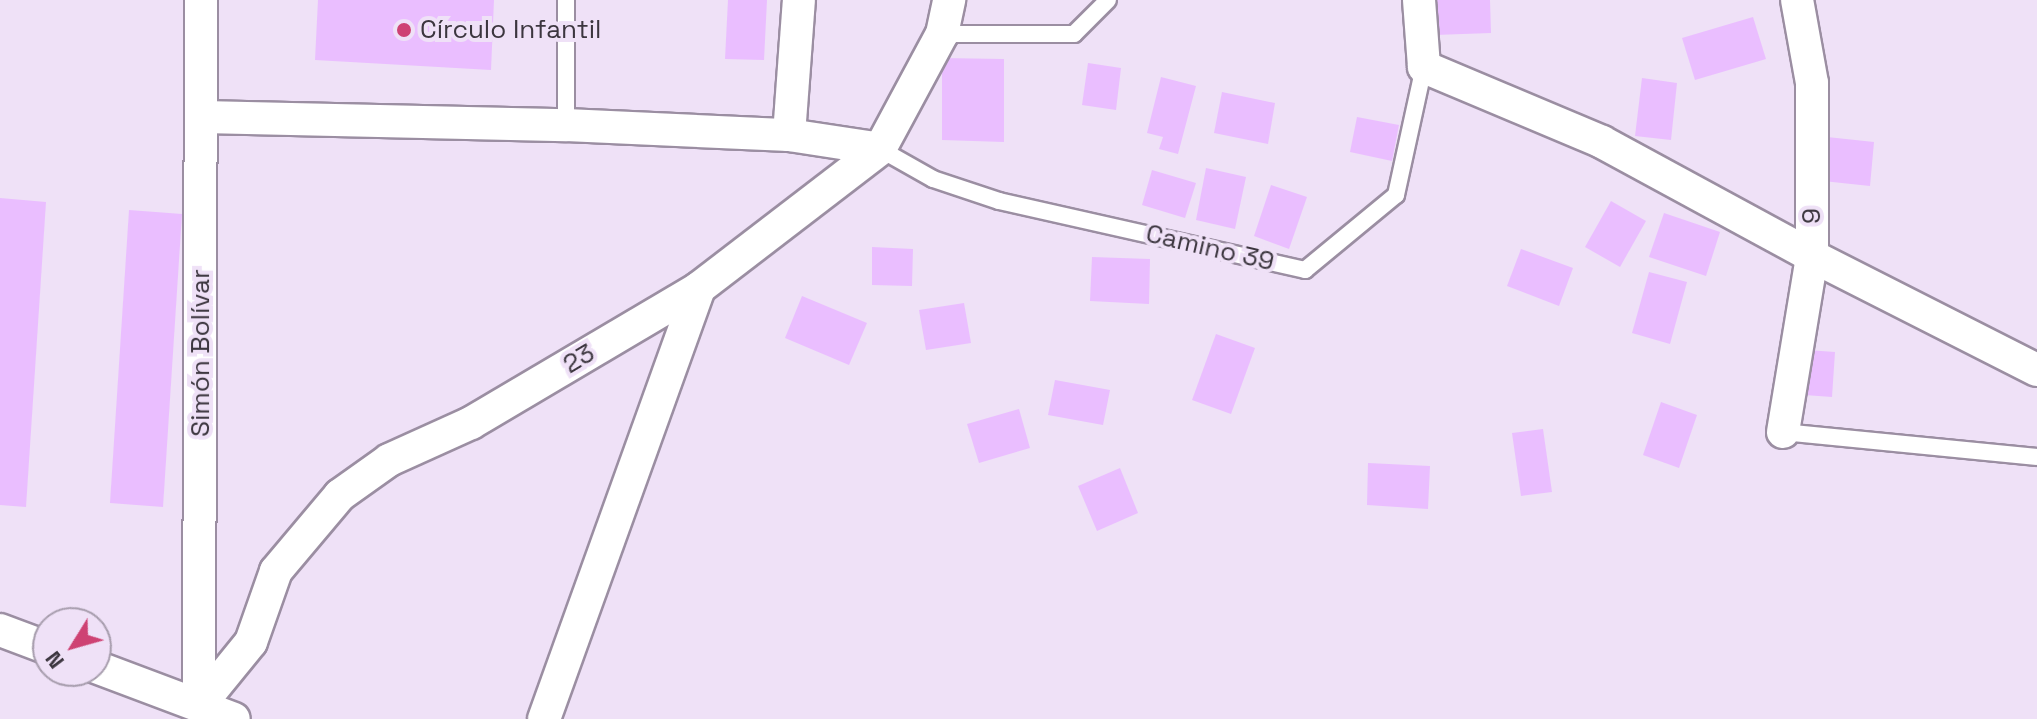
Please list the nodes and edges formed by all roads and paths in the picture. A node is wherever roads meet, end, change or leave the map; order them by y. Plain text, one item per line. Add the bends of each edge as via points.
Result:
1 (201, 0) edge
2 (566, 0) edge
3 (799, 0) edge
4 (949, 0) edge
5 (1108, 0) edge
6 (1419, 0) edge
7 (1797, 0) edge
8 (942, 34) junction
9 (1424, 67) junction
10 (203, 117) junction
11 (566, 125) junction
12 (789, 135) junction
13 (880, 149) junction
14 (1812, 256) junction
15 (699, 288) junction
16 (2037, 370) edge
17 (1783, 432) joint
18 (2037, 457) edge
19 (0, 630) edge
20 (32, 642) edge
21 (112, 673) edge
22 (199, 706) junction
23 (234, 719) edge
24 (544, 719) edge

1 - 10 street, Simón Bolívar
2 - 11 lane
3 - 12 street
4 - 8 street, 23
5 - 8 lane via 1074,34
6 - 9 street
7 - 14 street, 9 via 1812,83
8 - 13 street, 23
9 - 13 lane, Camino 39 via 1396,195 1305,270 999,201 933,179
9 - 14 street via 1602,142
10 - 11 street
10 - 22 street, Simón Bolívar
11 - 12 street
12 - 13 street
13 - 15 street, 23
14 - 16 street
14 - 17 street, 9
15 - 22 street, 23 via 471,423 389,460 340,495 276,571 251,642
15 - 24 street
17 - 18 lane
19 - 20 street
21 - 22 street
22 - 23 street

